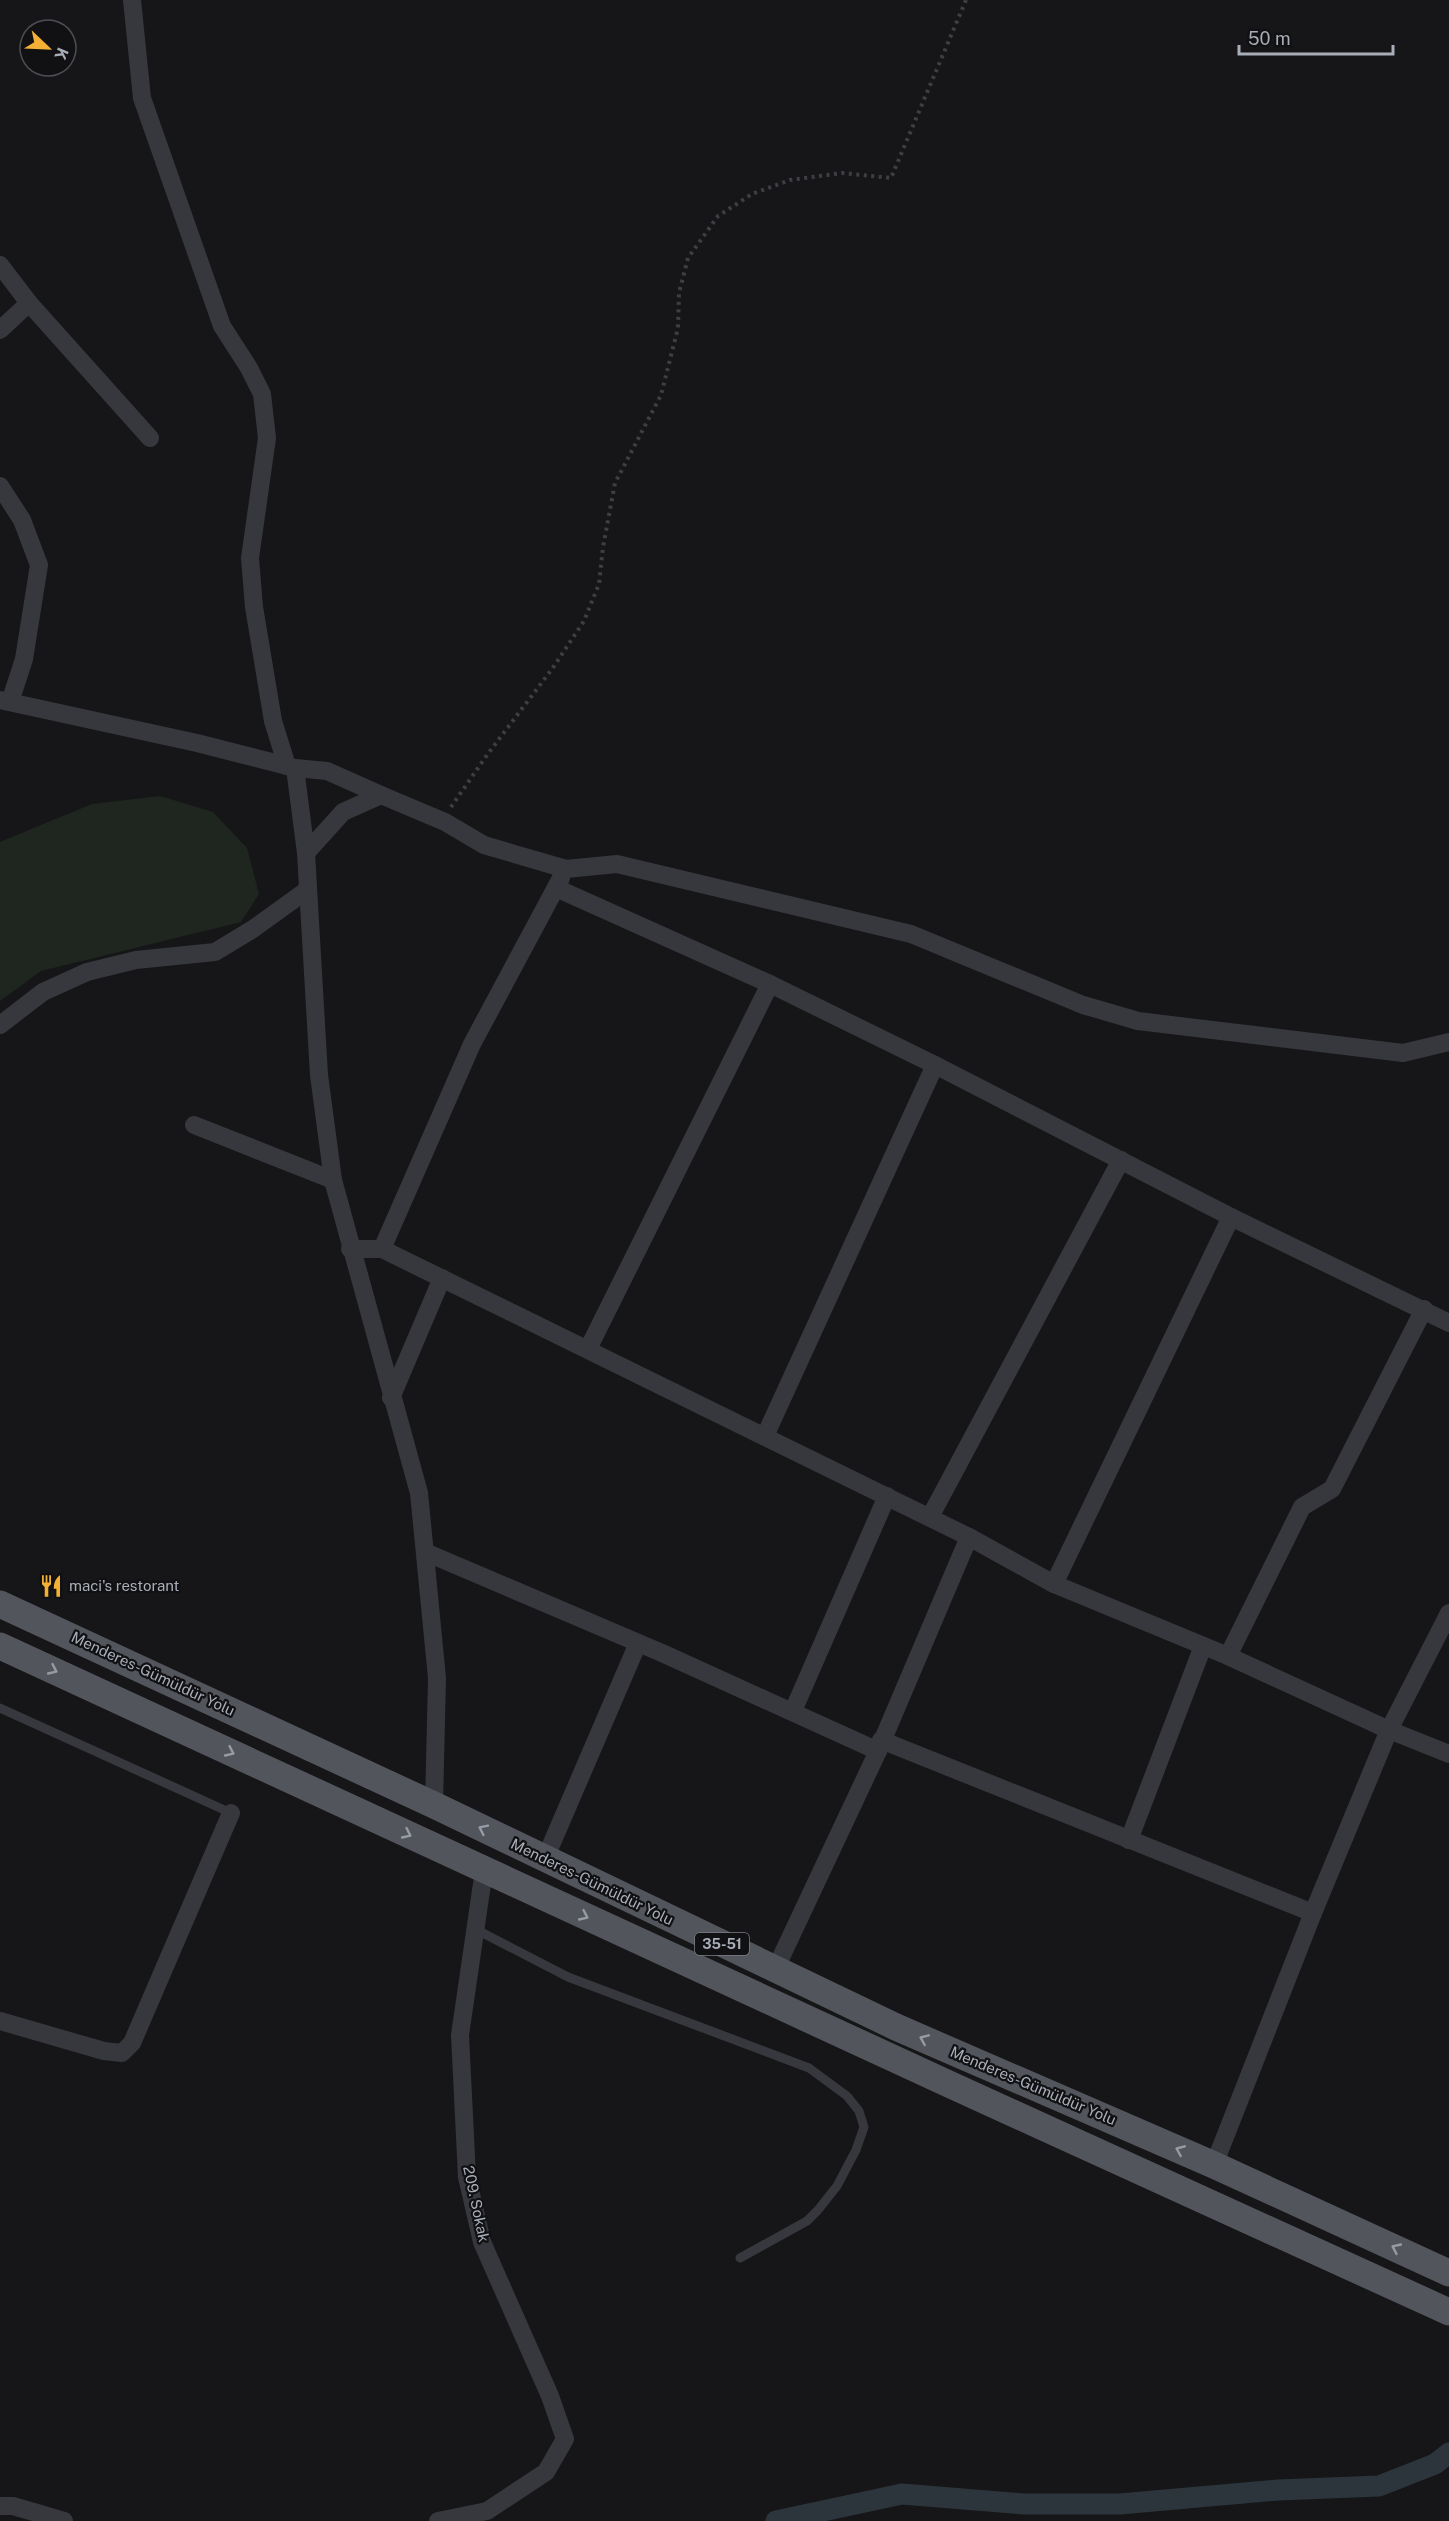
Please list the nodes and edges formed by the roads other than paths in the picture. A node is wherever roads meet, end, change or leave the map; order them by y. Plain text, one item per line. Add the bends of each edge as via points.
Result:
1 (132, 0) edge
2 (0, 265) edge
3 (28, 303) junction
4 (0, 330) edge
5 (150, 438) dead end
6 (0, 486) edge
7 (5, 701) edge
8 (291, 767) junction
9 (381, 795) junction
10 (306, 853) junction
11 (566, 869) junction
12 (556, 888) junction
13 (308, 890) junction
14 (770, 984) junction
15 (0, 1025) edge
16 (1449, 1042) edge
17 (935, 1065) junction
18 (194, 1125) dead end
19 (1120, 1160) junction
20 (333, 1180) junction
21 (1231, 1216) junction
22 (350, 1249) junction
23 (382, 1249) junction
24 (442, 1278) junction
25 (1424, 1309) junction
26 (1449, 1323) edge
27 (588, 1349) junction
28 (391, 1398) junction
29 (765, 1436) junction
30 (887, 1496) junction
31 (930, 1517) junction
32 (969, 1537) junction
33 (425, 1552) junction
34 (1054, 1584) junction
35 (0, 1604) edge
36 (1449, 1612) edge
37 (638, 1643) junction
38 (0, 1646) edge
39 (1203, 1646) junction
40 (1228, 1656) junction
41 (0, 1708) edge
42 (793, 1712) junction
43 (1389, 1730) junction
44 (879, 1746) junction
45 (1449, 1754) edge
46 (434, 1805) junction
47 (231, 1813) joint
48 (1129, 1840) junction
49 (545, 1859) junction
50 (484, 1870) junction
51 (1313, 1913) junction
52 (475, 1929) junction
53 (775, 1970) junction
54 (0, 2021) edge
55 (1214, 2164) junction
56 (740, 2258) dead end
57 (1449, 2273) edge
58 (1449, 2312) edge
59 (0, 2506) edge
60 (64, 2521) edge
61 (438, 2521) edge

1 - 8 street via 142,98 222,326 261,394 267,438 250,558 273,721
2 - 3 street
3 - 4 street
3 - 5 street
6 - 7 street via 22,520 39,565 24,659
7 - 8 street
8 - 9 street via 327,771
8 - 10 street
9 - 10 street via 343,812
9 - 11 street via 445,822 484,846
10 - 13 street
11 - 12 street
11 - 16 street via 617,864 910,934 1083,1005 1138,1021 1403,1053
12 - 14 street
12 - 23 street via 472,1044
13 - 15 street via 215,952 136,960 87,972 43,992
13 - 20 street via 319,1075
14 - 17 street
14 - 27 street
17 - 19 street
17 - 29 street
18 - 20 street
19 - 21 street
19 - 31 street
20 - 22 street
21 - 25 street
21 - 34 street
22 - 23 street
22 - 28 street
23 - 24 street
24 - 27 street
24 - 28 street
25 - 26 street
25 - 40 street via 1332,1489 1302,1507
27 - 29 street
28 - 33 street via 419,1493
29 - 30 street
30 - 31 street
30 - 42 street
31 - 32 street
32 - 34 street
32 - 44 street
33 - 37 street
33 - 46 street via 437,1678
34 - 39 street
35 - 46 main road, Menderes-Gümüldür Yolu / 35-51
36 - 43 street
37 - 42 street
37 - 49 street
38 -> 50 main road, Menderes-Gümüldür Yolu / 35-51
39 - 40 street
39 - 48 street
40 - 43 street
41 - 47 lane
42 - 44 street
43 - 45 street
43 - 51 street
44 - 48 street
44 - 53 street
49 -> 46 main road, Menderes-Gümüldür Yolu / 35-51
47 - 54 street via 132,2043 122,2053
48 - 51 street
49 - 53 main road, Menderes-Gümüldür Yolu / 35-51
50 - 52 street, 209. Sokak
50 -> 58 main road, Menderes-Gümüldür Yolu / 35-51
51 - 55 street
52 - 56 lane via 568,1977 809,2068 847,2096 859,2111 864,2127 837,2186 807,2221
52 - 61 street, 209. Sokak via 460,2035 467,2177 482,2242 565,2439 546,2472 488,2511
55 -> 53 main road, Menderes-Gümüldür Yolu / 35-51 via 896,2027
57 -> 55 main road, Menderes-Gümüldür Yolu / 35-51
59 - 60 street

